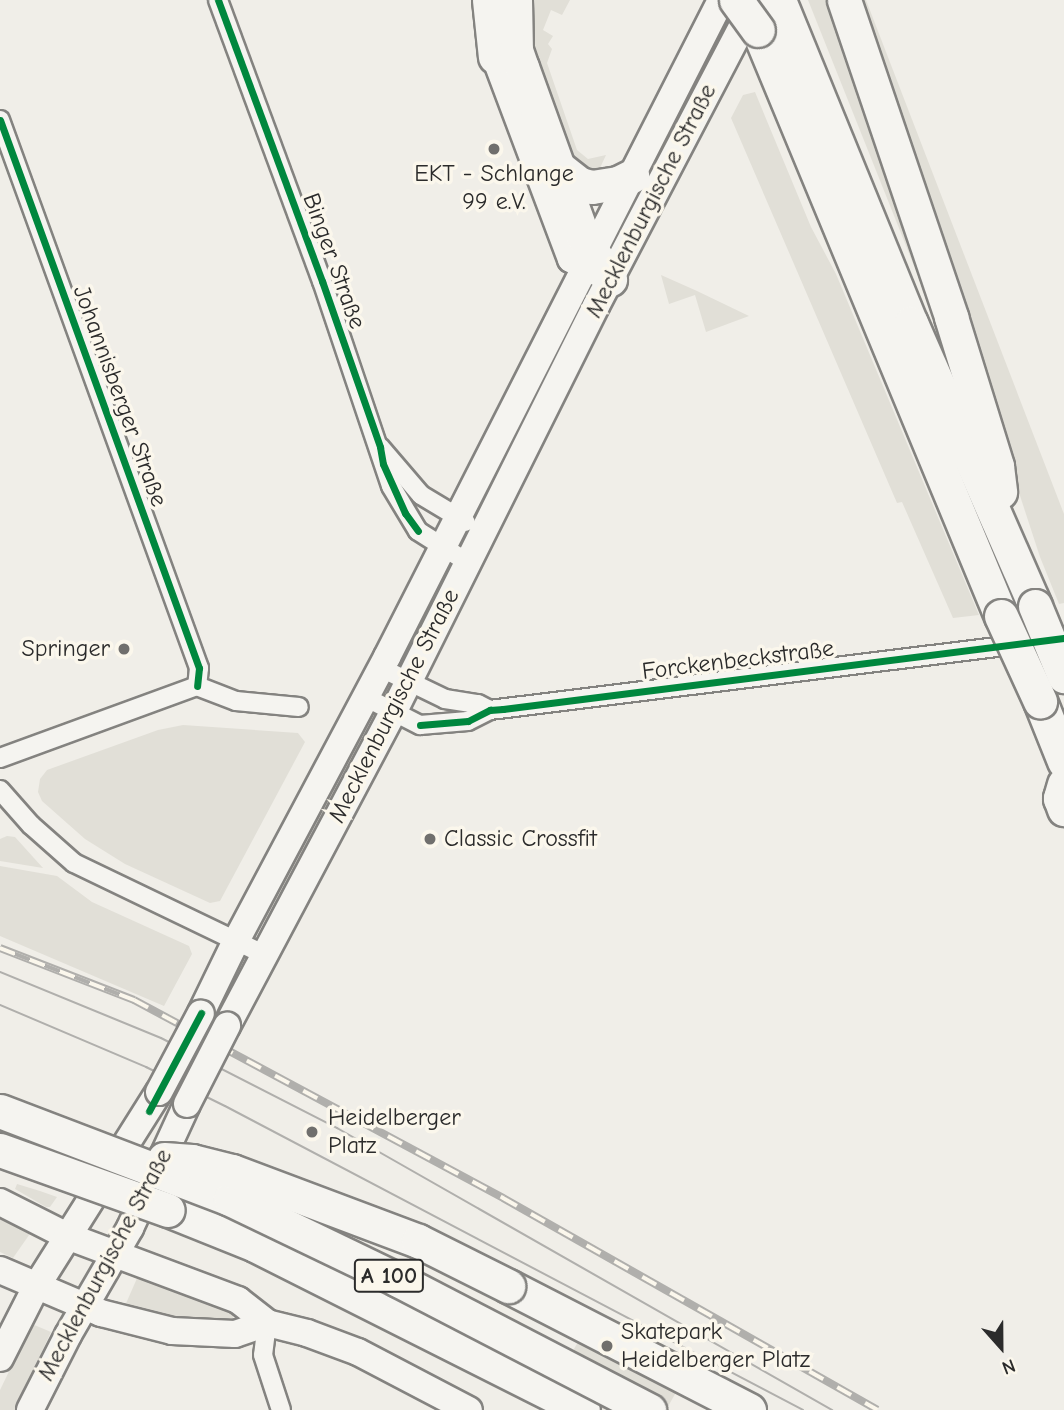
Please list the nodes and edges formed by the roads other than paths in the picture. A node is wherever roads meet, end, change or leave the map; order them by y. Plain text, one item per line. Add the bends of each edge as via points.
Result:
1 (218, 0) edge
2 (473, 0) edge
3 (489, 0) edge
4 (515, 0) edge
5 (721, 0) edge
6 (736, 0) edge
7 (844, 0) edge
8 (753, 10) edge
9 (785, 15) edge
10 (495, 57) junction
11 (0, 120) edge
12 (558, 167) junction
13 (632, 176) junction
14 (596, 265) junction
15 (532, 368) junction
16 (559, 381) junction
17 (380, 447) junction
18 (458, 517) junction
19 (482, 531) junction
20 (1007, 540) junction
21 (441, 548) junction
22 (467, 562) junction
23 (1064, 638) edge
24 (381, 668) junction
25 (1064, 676) edge
26 (407, 681) junction
27 (197, 686) junction
28 (365, 697) junction
29 (299, 708) dead end
30 (490, 710) junction
31 (394, 711) junction
32 (0, 758) edge
33 (1064, 761) edge
34 (1064, 784) edge
35 (0, 790) edge
36 (1064, 809) edge
37 (236, 941) junction
38 (265, 955) junction
39 (0, 1111) edge
40 (0, 1150) edge
41 (123, 1156) junction
42 (0, 1202) edge
43 (67, 1236) junction
44 (114, 1254) junction
45 (0, 1270) edge
46 (36, 1287) junction
47 (83, 1307) junction
48 (267, 1323) junction
49 (0, 1358) edge
50 (30, 1410) edge
51 (281, 1410) edge
52 (469, 1410) edge
53 (583, 1410) edge
54 (649, 1410) edge
55 (749, 1410) edge

1 - 17 street, Binger Straße
2 - 10 street
3 - 10 highway
4 - 12 highway via 516,50
5 - 13 main road, Mecklenburgische Straße
6 - 8 highway, bridge
7 - 20 highway via 997,466
8 - 14 main road, Mecklenburgische Straße
8 - 33 highway, bridge via 771,64
9 - 20 highway via 911,323
10 - 14 main road via 571,259
11 - 27 street, Johannisberger Straße via 198,668
12 - 13 highway via 592,187
12 - 14 highway
13 - 14 main road, Mecklenburgische Straße
14 - 15 main road, Mecklenburgische Straße
14 - 16 main road, Mecklenburgische Straße
15 - 16 main road
15 - 18 main road, Mecklenburgische Straße
16 - 19 main road, Mecklenburgische Straße
17 - 18 street, Binger Straße via 421,495
17 - 21 street, Binger Straße via 405,513 418,531
18 - 19 street, Binger Straße
18 - 21 main road, Mecklenburgische Straße
19 - 22 main road, Mecklenburgische Straße
20 - 25 highway, bridge
21 - 22 street, Binger Straße
21 - 24 main road, Mecklenburgische Straße
22 - 26 main road, Mecklenburgische Straße
23 - 30 street, Forckenbeckstraße
24 - 26 street, Forckenbeckstraße
24 - 28 main road, Mecklenburgische Straße
26 - 30 street, Forckenbeckstraße via 445,699
26 - 31 main road, Mecklenburgische Straße
27 - 29 street via 236,701
27 - 32 street
28 - 31 street, Forckenbeckstraße
28 - 37 main road, Mecklenburgische Straße
30 - 31 street, Forckenbeckstraße via 468,721 420,725
31 - 38 main road, Mecklenburgische Straße
34 - 36 highway via 1060,799
35 - 37 street via 74,863
37 - 38 street
37 - 43 main road, Mecklenburgische Straße, bridge via 159,1092
38 - 44 main road, Mecklenburgische Straße, bridge
39 - 41 highway, A 100, bridge
40 - 53 highway, A 100, bridge via 255,1245
41 - 54 highway, A 100, bridge via 230,1199 338,1251
41 - 55 highway, bridge via 192,1161 232,1171 418,1241
42 - 43 main road
43 - 44 main road
43 - 46 main road, Mecklenburgische Straße
44 - 47 main road, Mecklenburgische Straße
44 - 48 main road via 238,1300
45 - 46 main road
46 - 47 main road
46 - 49 main road, Mecklenburgische Straße
47 - 48 main road via 172,1331 234,1334
47 - 50 main road, Mecklenburgische Straße
48 - 51 street via 263,1355
48 - 52 main road via 358,1352

